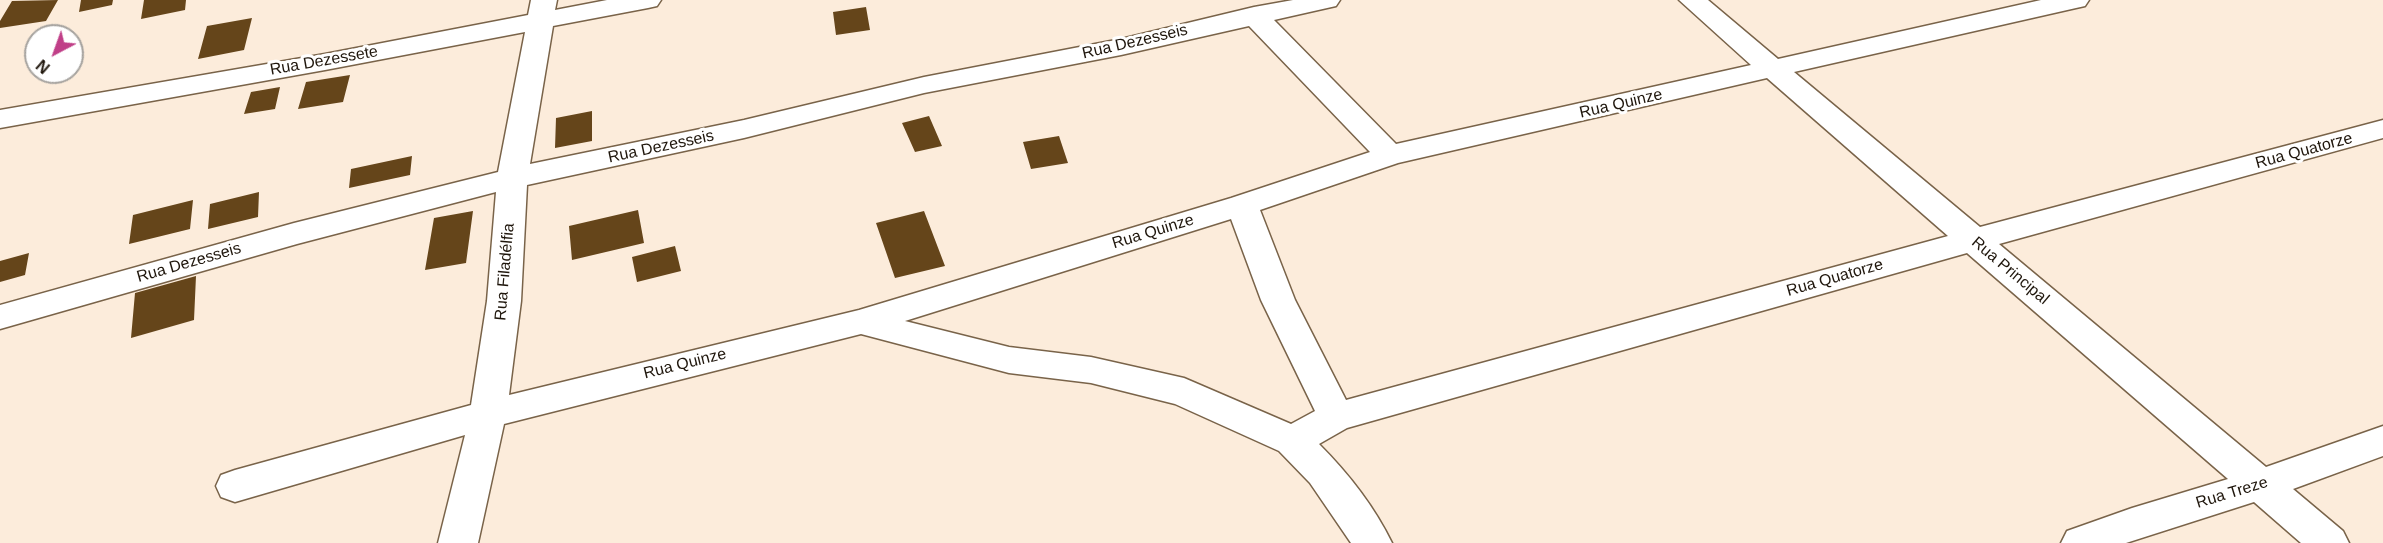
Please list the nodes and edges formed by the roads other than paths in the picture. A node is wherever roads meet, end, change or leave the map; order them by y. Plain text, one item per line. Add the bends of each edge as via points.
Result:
1 (648, 0) edge
2 (1327, 0) edge
3 (1692, 0) edge
4 (2076, 0) edge
5 (542, 11) edge
6 (1254, 15) junction
7 (1774, 69) junction
8 (0, 119) edge
9 (2383, 129) edge
10 (1390, 155) junction
11 (512, 178) junction
12 (1242, 205) junction
13 (1973, 240) junction
14 (0, 317) edge
15 (860, 322) junction
16 (488, 414) junction
17 (1336, 417) junction
18 (1292, 441) junction
19 (2383, 441) edge
20 (2260, 484) junction
21 (235, 486) dead end
22 (458, 543) edge
23 (1372, 543) edge
24 (2080, 543) edge
25 (2329, 543) edge

1 - 5 street, Rua Dezessete
2 - 6 street, Rua Dezesseis
3 - 7 street, Rua Principal
4 - 7 street, Rua Quinze
5 - 8 street, Rua Dezessete
5 - 11 street, Rua Filadélfia
6 - 10 street
6 - 11 street, Rua Dezesseis
7 - 10 street, Rua Quinze
7 - 13 street, Rua Principal
9 - 13 street, Rua Quatorze
10 - 12 street, Rua Quinze
11 - 14 street, Rua Dezesseis via 294,234
11 - 16 street, Rua Filadélfia via 504,301
12 - 15 street, Rua Quinze
12 - 17 street via 1278,300
13 - 17 street, Rua Quatorze
13 - 20 street, Rua Principal
15 - 16 street, Rua Quinze
15 - 18 street via 1009,360 1090,370 1184,392
16 - 21 street, Rua Quinze
16 - 22 street, Rua Filadélfia
17 - 18 street, Rua Quatorze
18 - 23 street via 1323,472
19 - 20 street, Rua Treze
20 - 24 street, Rua Treze
20 - 25 street, Rua Principal

